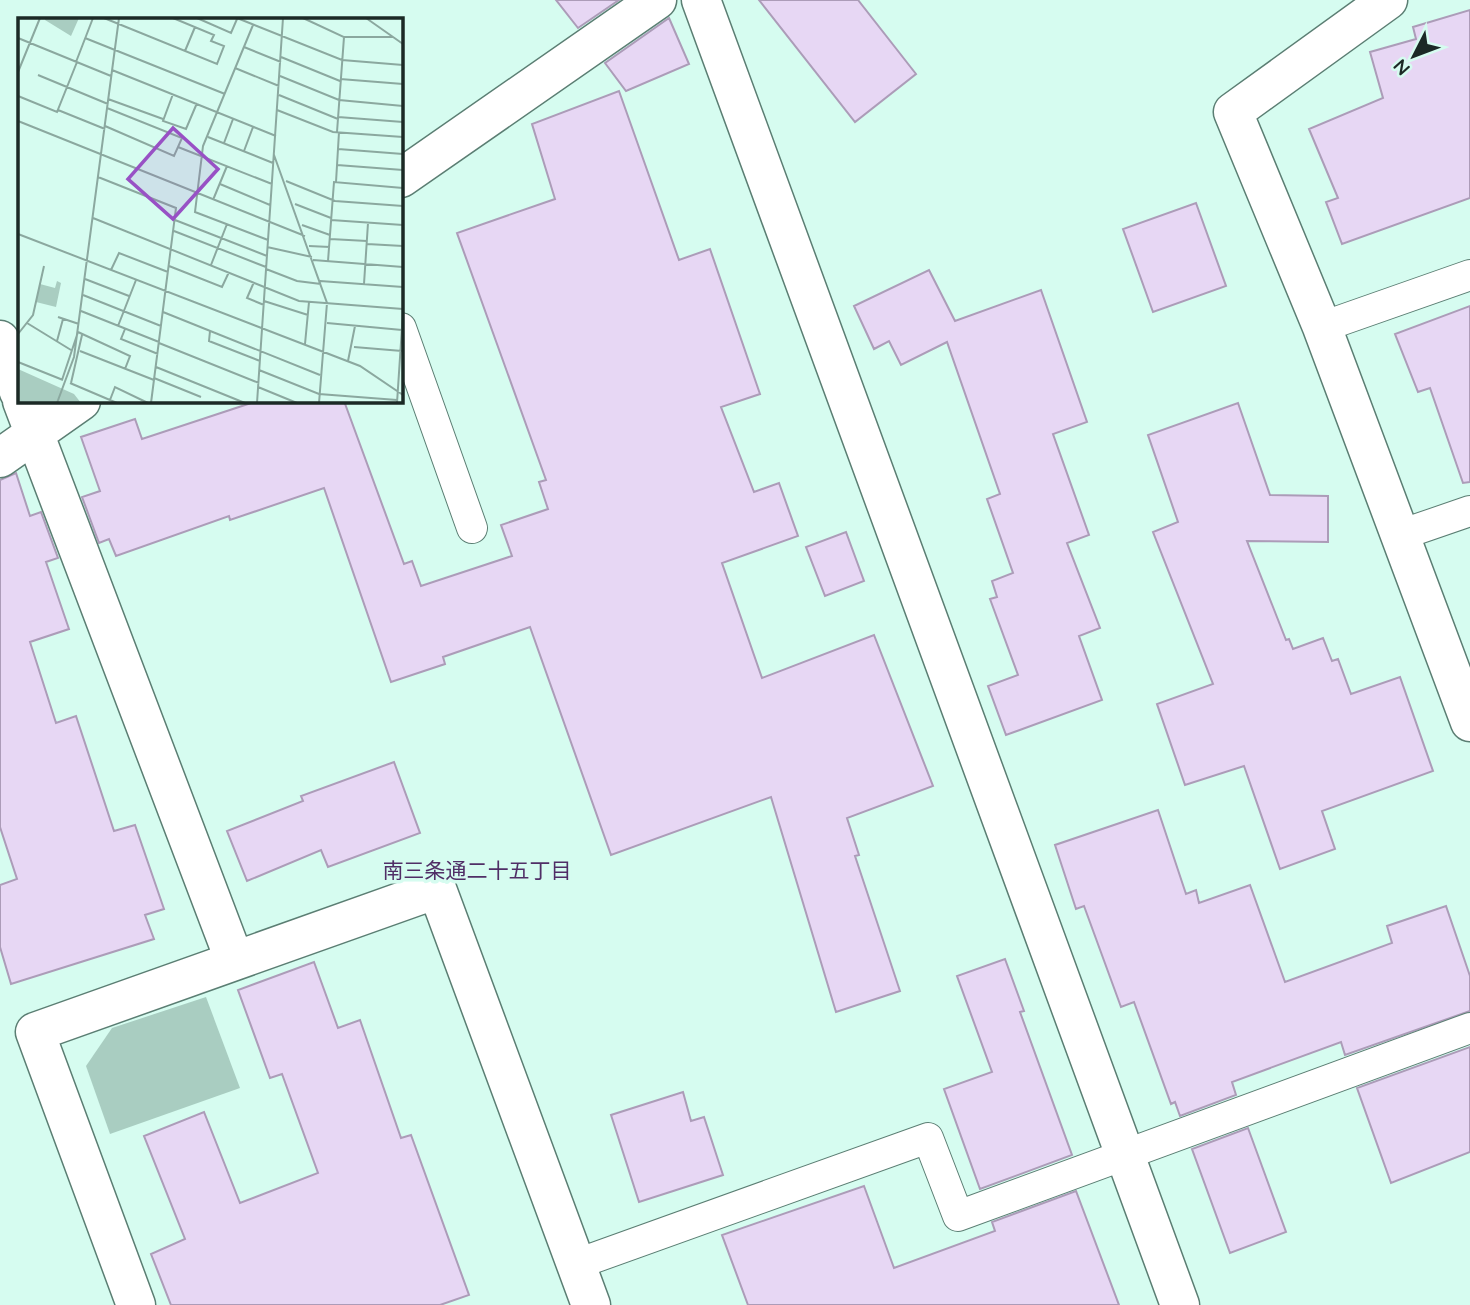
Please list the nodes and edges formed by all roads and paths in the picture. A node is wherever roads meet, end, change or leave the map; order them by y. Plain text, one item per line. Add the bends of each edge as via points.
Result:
1 (657, 0) edge
2 (701, 0) edge
3 (1388, 0) edge
4 (402, 177) edge
5 (1470, 275) edge
6 (1322, 327) junction
7 (402, 331) edge
8 (0, 340) edge
9 (18, 389) edge
10 (78, 402) edge
11 (28, 417) edge
12 (0, 458) edge
13 (1470, 511) edge
14 (472, 528) dead end
15 (1400, 535) junction
16 (1470, 722) edge
17 (234, 959) junction
18 (1470, 1028) edge
19 (1125, 1157) junction
20 (574, 1265) junction
21 (136, 1305) edge
22 (590, 1305) edge
23 (1180, 1305) edge

1 - 4 street
2 - 19 street
3 - 6 street via 1233,112
5 - 6 lane
6 - 15 street
7 - 14 lane
8 - 9 street
10 - 11 street
11 - 12 street
11 - 17 street
13 - 15 lane
15 - 16 street
17 - 20 street via 437,889
17 - 21 street via 35,1032
18 - 19 lane
19 - 20 lane via 958,1216 928,1138
19 - 23 street
20 - 22 street

